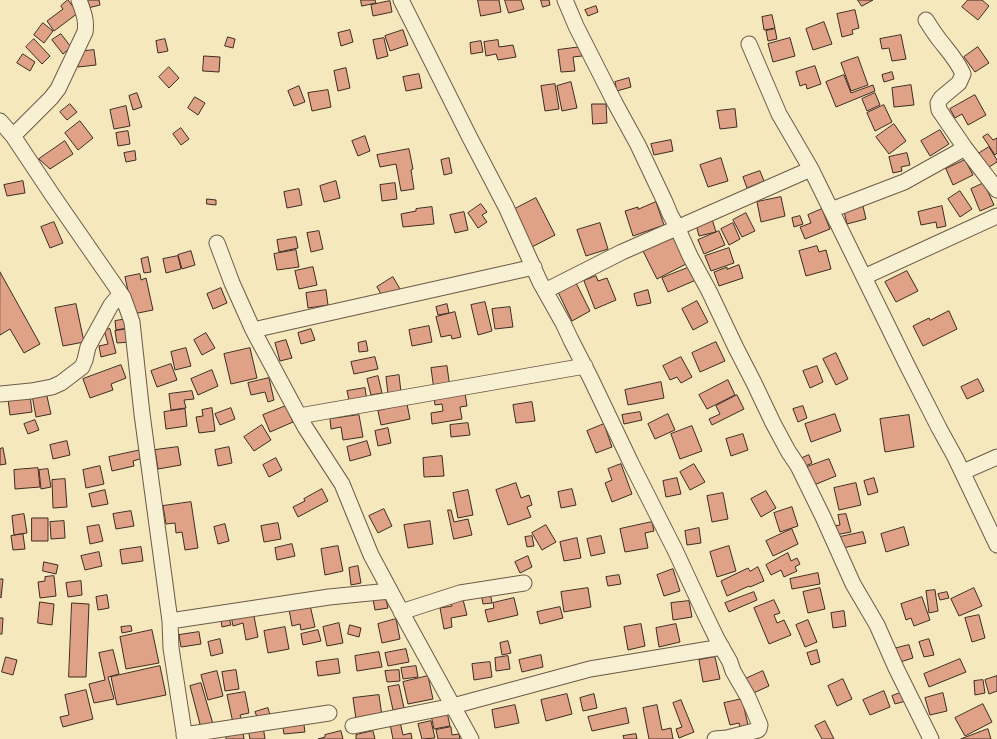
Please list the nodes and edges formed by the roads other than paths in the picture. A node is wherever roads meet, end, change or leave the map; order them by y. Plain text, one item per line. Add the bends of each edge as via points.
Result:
1 (79, 0) edge
2 (401, 0) edge
3 (565, 0) edge
4 (926, 20) dead end
5 (749, 44) dead end
6 (0, 121) edge
7 (13, 136) junction
8 (964, 148) junction
9 (811, 169) junction
10 (997, 190) edge
11 (831, 210) junction
12 (997, 216) edge
13 (677, 227) junction
14 (217, 243) dead end
15 (534, 267) junction
16 (864, 276) junction
17 (545, 291) junction
18 (123, 297) junction
19 (253, 330) junction
20 (585, 366) junction
21 (0, 394) edge
22 (299, 416) junction
23 (997, 457) edge
24 (963, 472) junction
25 (997, 545) edge
26 (524, 583) dead end
27 (390, 591) junction
28 (401, 612) junction
29 (170, 621) junction
30 (722, 647) junction
31 (453, 706) junction
32 (329, 713) dead end
33 (353, 726) dead end
34 (185, 737) edge
35 (471, 739) edge
36 (715, 739) edge
37 (932, 739) edge

1 - 7 street via 87,25 78,48 58,89
2 - 15 street via 506,206
3 - 13 street
4 - 8 street via 960,66 963,74 938,104 939,110
5 - 9 street via 779,114
6 - 7 street
7 - 18 street
8 - 10 street
8 - 11 street via 904,182
9 - 11 street
9 - 13 street
11 - 16 street
12 - 16 street
13 - 17 street
13 - 37 street
14 - 19 street
15 - 17 street
15 - 19 street
16 - 24 street
17 - 20 street
18 - 21 street via 114,301 108,310 88,347 82,367 52,387
18 - 29 street via 132,322
19 - 22 street
20 - 22 street
20 - 30 street
22 - 27 street via 342,484 371,555
23 - 24 street
24 - 25 street
26 - 28 street via 460,594
27 - 28 street
27 - 29 street via 329,597
28 - 31 street
29 - 34 street via 171,648
30 - 31 street via 590,669
30 - 36 street via 760,725 758,730
31 - 33 street
31 - 35 street
32 - 34 street

